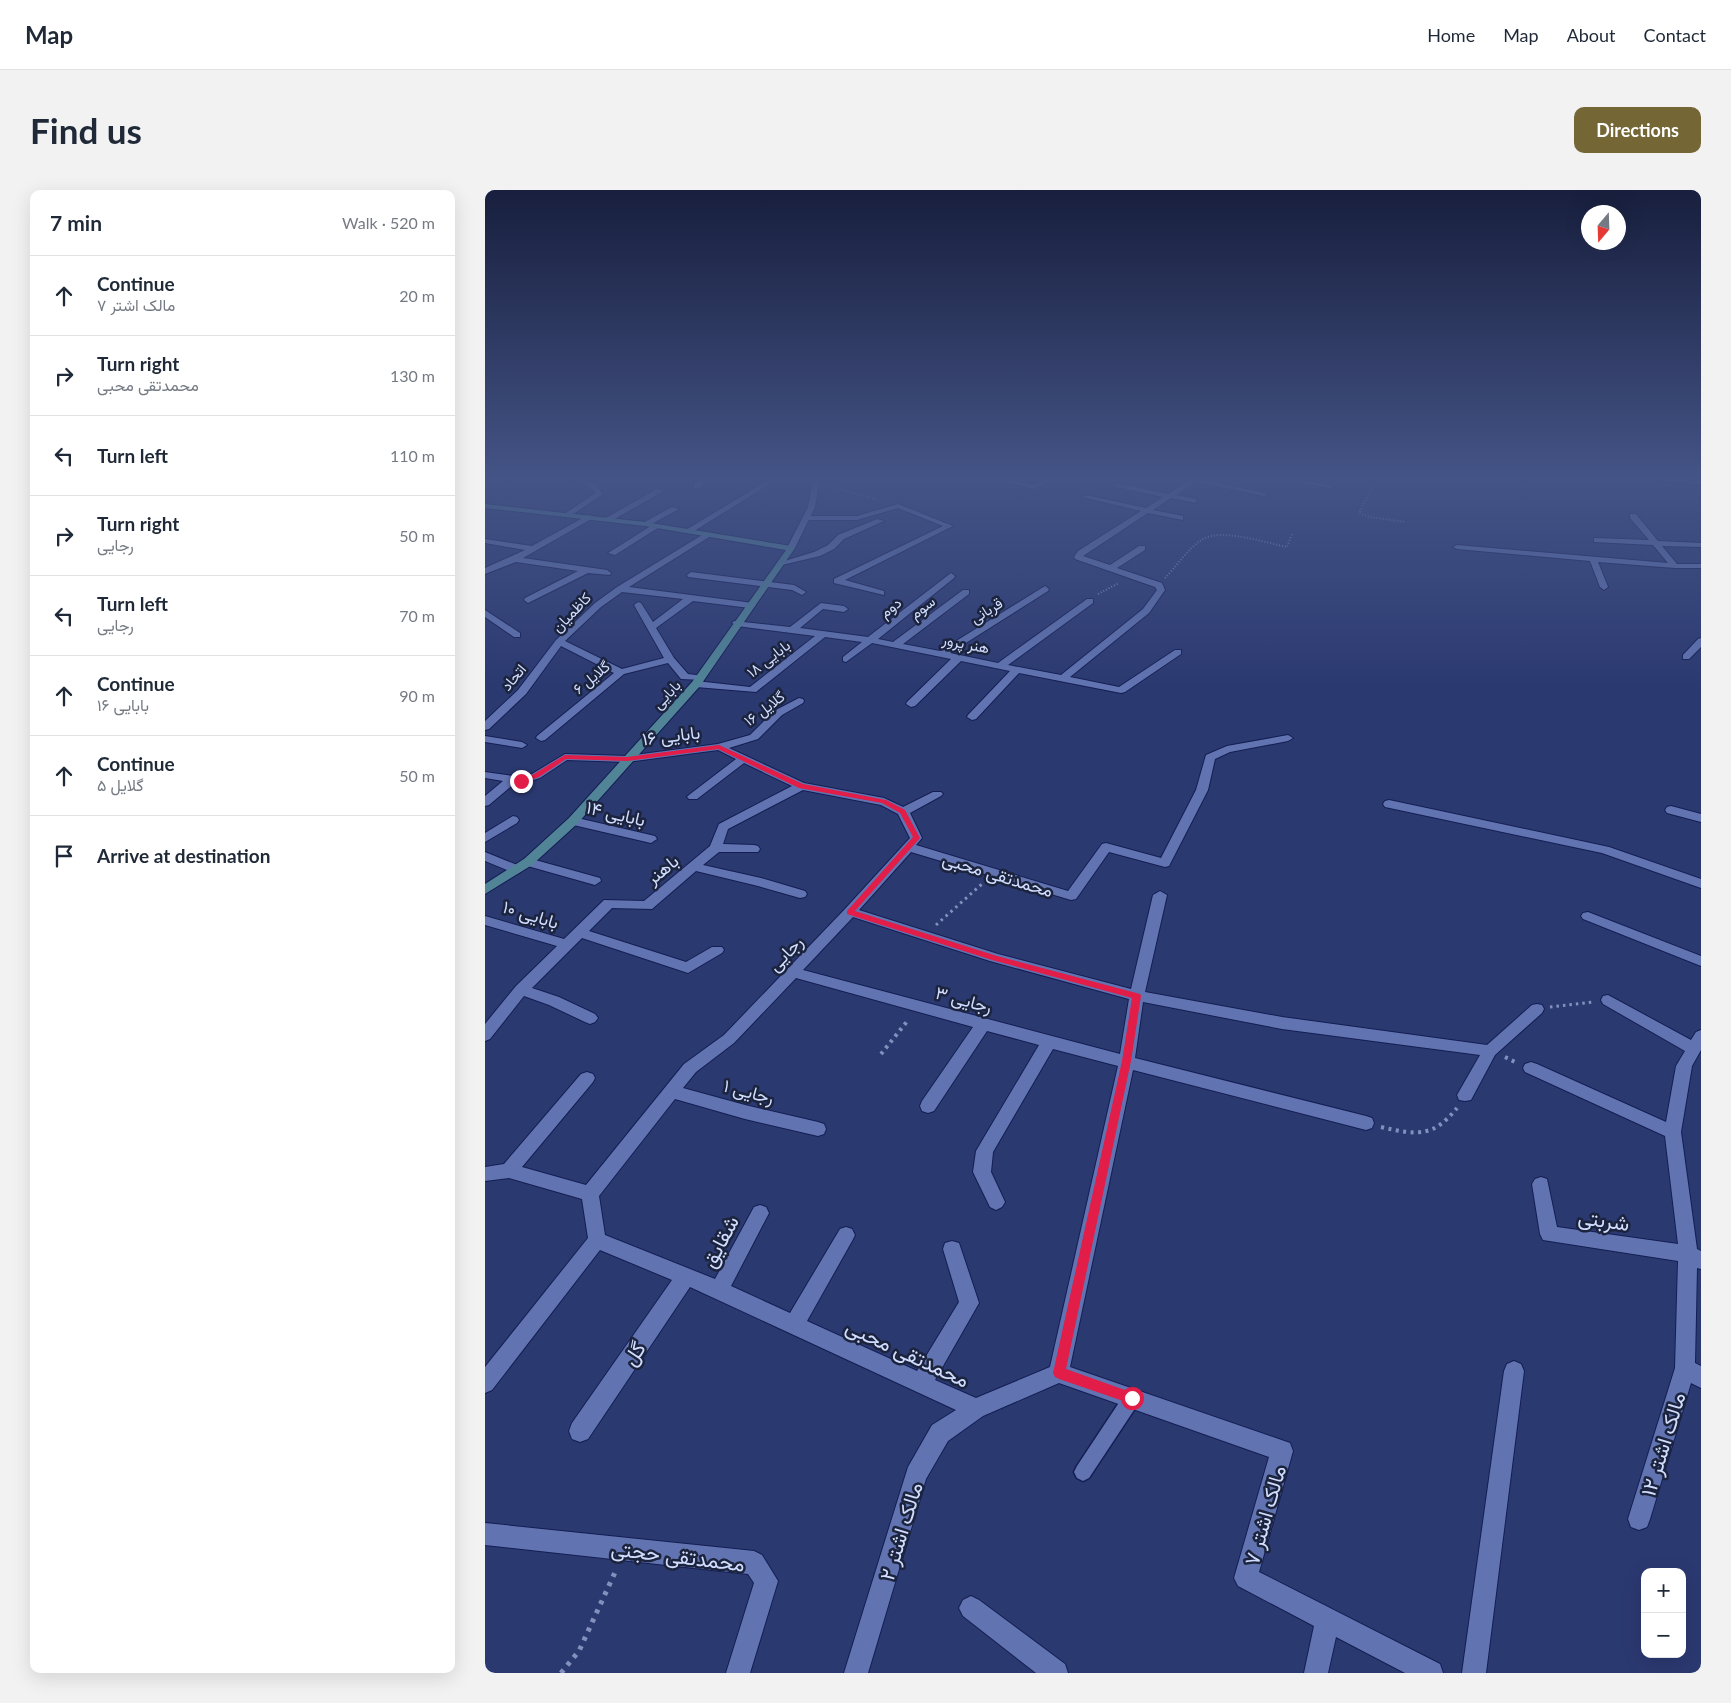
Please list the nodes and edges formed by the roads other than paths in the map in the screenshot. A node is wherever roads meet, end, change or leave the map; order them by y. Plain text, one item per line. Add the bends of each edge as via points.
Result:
1 (529, 548) edge
2 (619, 548) edge
3 (686, 548) edge
4 (791, 548) edge
5 (829, 548) edge
6 (903, 548) edge
7 (1088, 548) edge
8 (1142, 548) dead end
9 (1471, 548) edge
10 (1660, 548) edge
11 (534, 549) joint
12 (612, 552) dead end
13 (515, 559) junction
14 (1593, 559) junction
15 (782, 563) junction
16 (485, 564) edge
17 (497, 566) junction
18 (1675, 566) junction
19 (1701, 566) edge
20 (1111, 568) junction
21 (587, 570) junction
22 (485, 571) edge
23 (607, 572) dead end
24 (691, 576) dead end
25 (951, 576) dead end
26 (766, 585) junction
27 (1604, 586) dead end
28 (619, 589) junction
29 (1045, 589) dead end
30 (802, 592) dead end
31 (965, 592) dead end
32 (881, 593) dead end
33 (691, 598) junction
34 (528, 600) dead end
35 (1090, 601) road end
36 (638, 605) dead end
37 (750, 605) junction
38 (844, 609) dead end
39 (485, 613) edge
40 (737, 623) junction
41 (651, 628) junction
42 (792, 630) junction
43 (823, 634) junction
44 (517, 635) dead end
45 (870, 640) junction
46 (1701, 641) edge
47 (559, 642) junction
48 (895, 645) junction
49 (1178, 652) dead end
50 (943, 654) junction
51 (959, 657) junction
52 (1686, 657) dead end
53 (670, 659) junction
54 (846, 659) dead end
55 (1001, 665) junction
56 (1018, 668) junction
57 (621, 672) junction
58 (1063, 678) junction
59 (698, 681) junction
60 (799, 701) dead end
61 (911, 704) dead end
62 (972, 718) dead end
63 (485, 727) edge
64 (541, 738) dead end
65 (1288, 738) dead end
66 (485, 739) edge
67 (522, 745) dead end
68 (719, 747) junction
69 (743, 758) junction
70 (627, 759) junction
71 (485, 775) edge
72 (512, 780) junction
73 (801, 786) junction
74 (937, 794) dead end
75 (693, 797) dead end
76 (485, 802) edge
77 (1389, 804) dead end
78 (1671, 810) dead end
79 (903, 812) junction
80 (1701, 818) edge
81 (513, 820) dead end
82 (573, 821) junction
83 (485, 838) edge
84 (651, 839) dead end
85 (908, 847) junction
86 (715, 848) junction
87 (754, 849) dead end
88 (485, 856) edge
89 (528, 862) junction
90 (695, 867) junction
91 (517, 870) junction
92 (595, 881) dead end
93 (1701, 884) edge
94 (485, 890) edge
95 (800, 894) dead end
96 (1160, 895) dead end
97 (850, 912) junction
98 (1588, 916) dead end
99 (485, 920) edge
100 (579, 932) junction
101 (565, 944) junction
102 (717, 950) dead end
103 (1701, 961) edge
104 (793, 972) junction
105 (521, 990) junction
106 (1137, 996) junction
107 (1608, 1000) road end
108 (1537, 1009) road end
109 (590, 1018) dead end
110 (983, 1024) junction
111 (485, 1035) edge
112 (1049, 1042) junction
113 (1698, 1043) edge
114 (1490, 1051) junction
115 (1127, 1061) junction
116 (1531, 1068) road end
117 (587, 1078) dead end
118 (671, 1091) junction
119 (1465, 1095) road end
120 (928, 1106) dead end
121 (1366, 1123) road end
122 (818, 1129) dead end
123 (1673, 1132) junction
124 (509, 1171) junction
125 (485, 1174) edge
126 (1541, 1184) dead end
127 (590, 1194) junction
128 (996, 1202) dead end
129 (760, 1213) dead end
130 (846, 1235) dead end
131 (597, 1240) junction
132 (952, 1249) dead end
133 (1695, 1258) edge
134 (686, 1276) junction
135 (719, 1290) junction
136 (794, 1325) junction
137 (1514, 1371) dead end
138 (1059, 1373) junction
139 (1693, 1373) edge
140 (485, 1383) edge
141 (921, 1384) junction
142 (1132, 1398) junction
143 (976, 1410) junction
144 (580, 1431) dead end
145 (1083, 1472) dead end
146 (1639, 1520) dead end
147 (485, 1534) edge
148 (971, 1608) dead end
149 (1327, 1620) junction
150 (738, 1673) edge
151 (856, 1673) edge
152 (1056, 1673) edge
153 (1316, 1673) edge
154 (1431, 1673) edge
155 (1474, 1673) edge

1 - 11 street
2 - 12 street
3 - 28 street, کاظمیان
4 - 15 main road, بابایی
5 - 15 street
6 - 32 street via 837,580
7 - 20 street via 1078,557
8 - 20 street
9 - 14 street
10 - 18 street
11 - 13 street
13 - 17 street
13 - 21 street
14 - 18 street
14 - 27 street
15 - 26 main road, بابایی
16 - 17 street
17 - 22 street
18 - 19 street
20 - 58 street via 1159,585 1161,590 1146,611
21 - 23 street
21 - 34 street
24 - 26 street
25 - 45 street, دوم
26 - 30 street
26 - 37 main road, بابایی
28 - 33 street
28 - 47 street, کاظمیان
29 - 50 street, قربانی
31 - 48 street, سوم
33 - 37 street
33 - 41 street
35 - 55 street
36 - 41 street
37 - 40 main road, بابایی
38 - 42 street via 821,606
39 - 44 street
40 - 42 street, هنر پرور
40 - 59 main road, بابایی
41 - 53 street
42 - 43 street, هنر پرور
43 - 45 street, هنر پرور
43 - 59 street, بابایی ۱۸ via 752,690
45 - 48 street, هنر پرور
45 - 54 street, دوم
46 - 52 street
47 - 57 street, کاظمیان
47 - 63 street, اتحاد via 522,692
48 - 50 street, هنر پرور
49 - 58 street, هنر پرور via 1121,690
50 - 51 street, هنر پرور
51 - 55 street, هنر پرور
51 - 61 street
53 - 57 street, گلایل ۶
53 - 59 street via 685,676
55 - 56 street, هنر پرور
56 - 58 street, هنر پرور
56 - 62 street
57 - 64 street, گلایل ۶
59 - 70 main road, بابایی
60 - 68 street, گلایل ۱۶ via 778,713 754,737
65 - 85 street, محمدتقی محبی via 1227,749 1209,757 1203,790 1165,863 1106,847 1071,896
66 - 67 street
68 - 69 street, بابایی ۱۶
68 - 70 street, بابایی ۱۶
69 - 73 street, بابایی ۱۶
69 - 75 street
70 - 72 street, بابایی ۱۶ via 565,757 536,776
70 - 82 main road, بابایی
71 - 72 street
72 - 76 street
73 - 79 street via 884,802
73 - 86 street, باهنر via 723,827
74 - 79 street
77 - 93 street via 1605,850
78 - 80 street
79 - 85 street via 916,838
81 - 83 street
82 - 84 street, بابایی ۱۴
82 - 89 main road, بابایی
85 - 97 street, رجایی
86 - 87 street
86 - 90 street, باهنر
88 - 91 street
89 - 91 main road, بابایی
89 - 92 street
90 - 95 street
90 - 100 street, باهنر via 647,906 609,903
91 - 94 main road, بابایی
96 - 106 street
97 - 104 street, رجایی
97 - 106 street via 995,958
98 - 103 street
99 - 101 street, بابایی ۱۰
100 - 101 street, باهنر
100 - 102 street via 688,968
101 - 105 street, باهنر
104 - 110 street, رجایی ۳
104 - 118 street, رجایی via 729,1039 690,1068
105 - 109 street
105 - 111 street, باهنر
106 - 114 street via 1281,1023
106 - 115 street
107 - 113 street
108 - 114 street
110 - 112 street, رجایی ۳
110 - 120 street
112 - 115 street, رجایی ۳
112 - 128 street via 985,1151 982,1172
113 - 123 street, مالک اشتر ۱۲ via 1684,1066
114 - 119 street
115 - 121 street, رجایی ۳
115 - 138 street
116 - 123 street
117 - 124 street
118 - 122 street, رجایی ۱
118 - 127 street, رجایی
123 - 133 street, مالک اشتر ۱۲
124 - 125 street
124 - 127 street
126 - 133 street, شربتی via 1549,1234
127 - 131 street
129 - 135 street, شقایق
130 - 136 street
131 - 134 street, محمدتقی محبی
131 - 140 street
132 - 141 street via 969,1303
133 - 139 street, مالک اشتر ۱۲
134 - 135 street, محمدتقی محبی
134 - 144 street, گل
135 - 136 street, محمدتقی محبی
136 - 141 street, محمدتقی محبی
137 - 155 street
138 - 142 street, مالک اشتر ۷
138 - 143 street, محمدتقی محبی
139 - 146 street, مالک اشتر ۱۲
141 - 143 street, محمدتقی محبی
142 - 145 lane
142 - 149 street, مالک اشتر ۷ via 1282,1451 1246,1578
143 - 151 street, مالک اشتر ۲ via 940,1433 916,1475
147 - 150 street, محمدتقی حجتی via 754,1563 767,1581
148 - 152 street
149 - 153 street
149 - 154 street, مالک اشتر ۷

